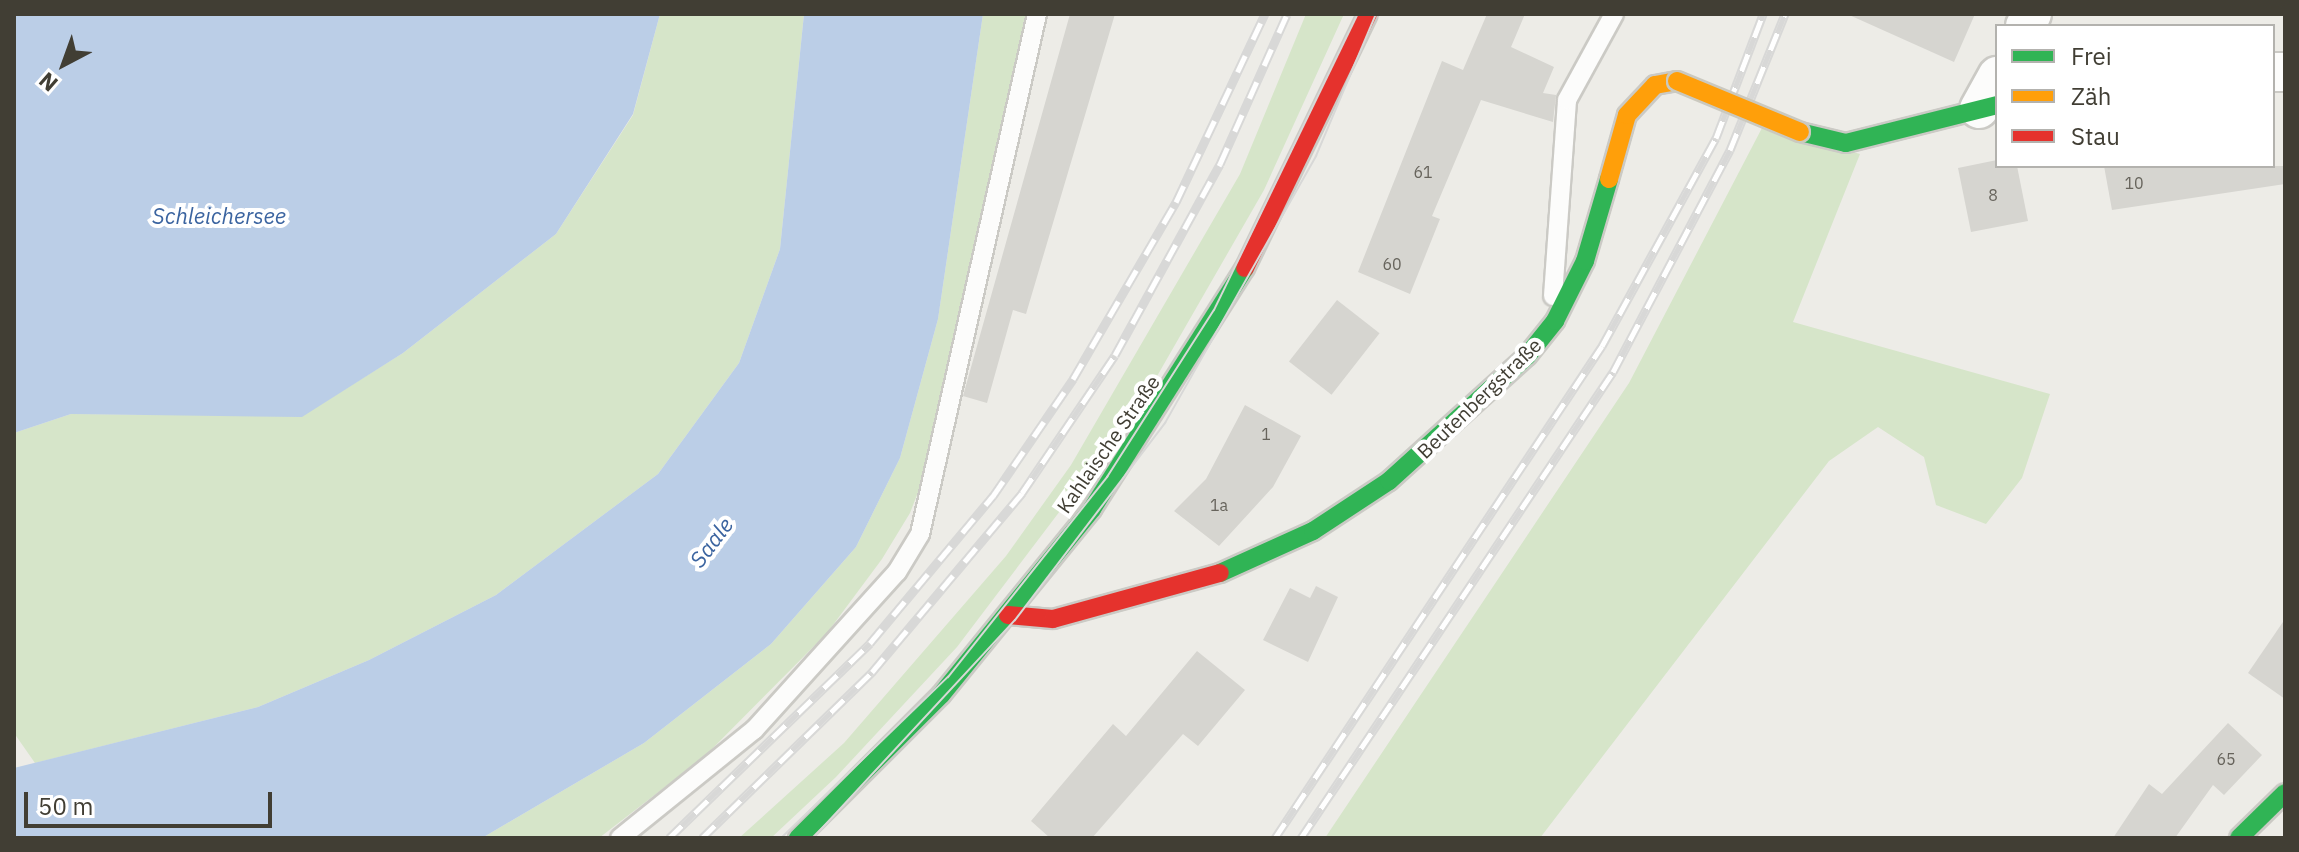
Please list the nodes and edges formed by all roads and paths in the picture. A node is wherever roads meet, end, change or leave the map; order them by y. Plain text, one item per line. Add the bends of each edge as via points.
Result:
1 (1037, 14) edge
2 (1368, 14) edge
3 (1614, 14) edge
4 (1995, 83) edge
5 (1988, 107) edge
6 (1555, 321) junction
7 (1008, 615) junction
8 (2285, 793) edge
9 (620, 838) edge
10 (798, 838) edge
11 (2239, 838) edge

1 - 9 lane via 920,534 897,572 754,730
2 - 7 street, Kahlaische Straße via 1286,196 1197,353 1092,509
3 - 6 lane via 1567,100
4 - 5 street
5 - 6 street, Beutenbergstraße, bridge via 1846,143 1800,132 1677,81 1655,85 1627,115 1585,261
6 - 7 street, Beutenbergstraße via 1415,459 1313,531 1220,573 1127,599 1035,622
7 - 10 street, Kahlaische Straße via 941,695
8 - 11 street

